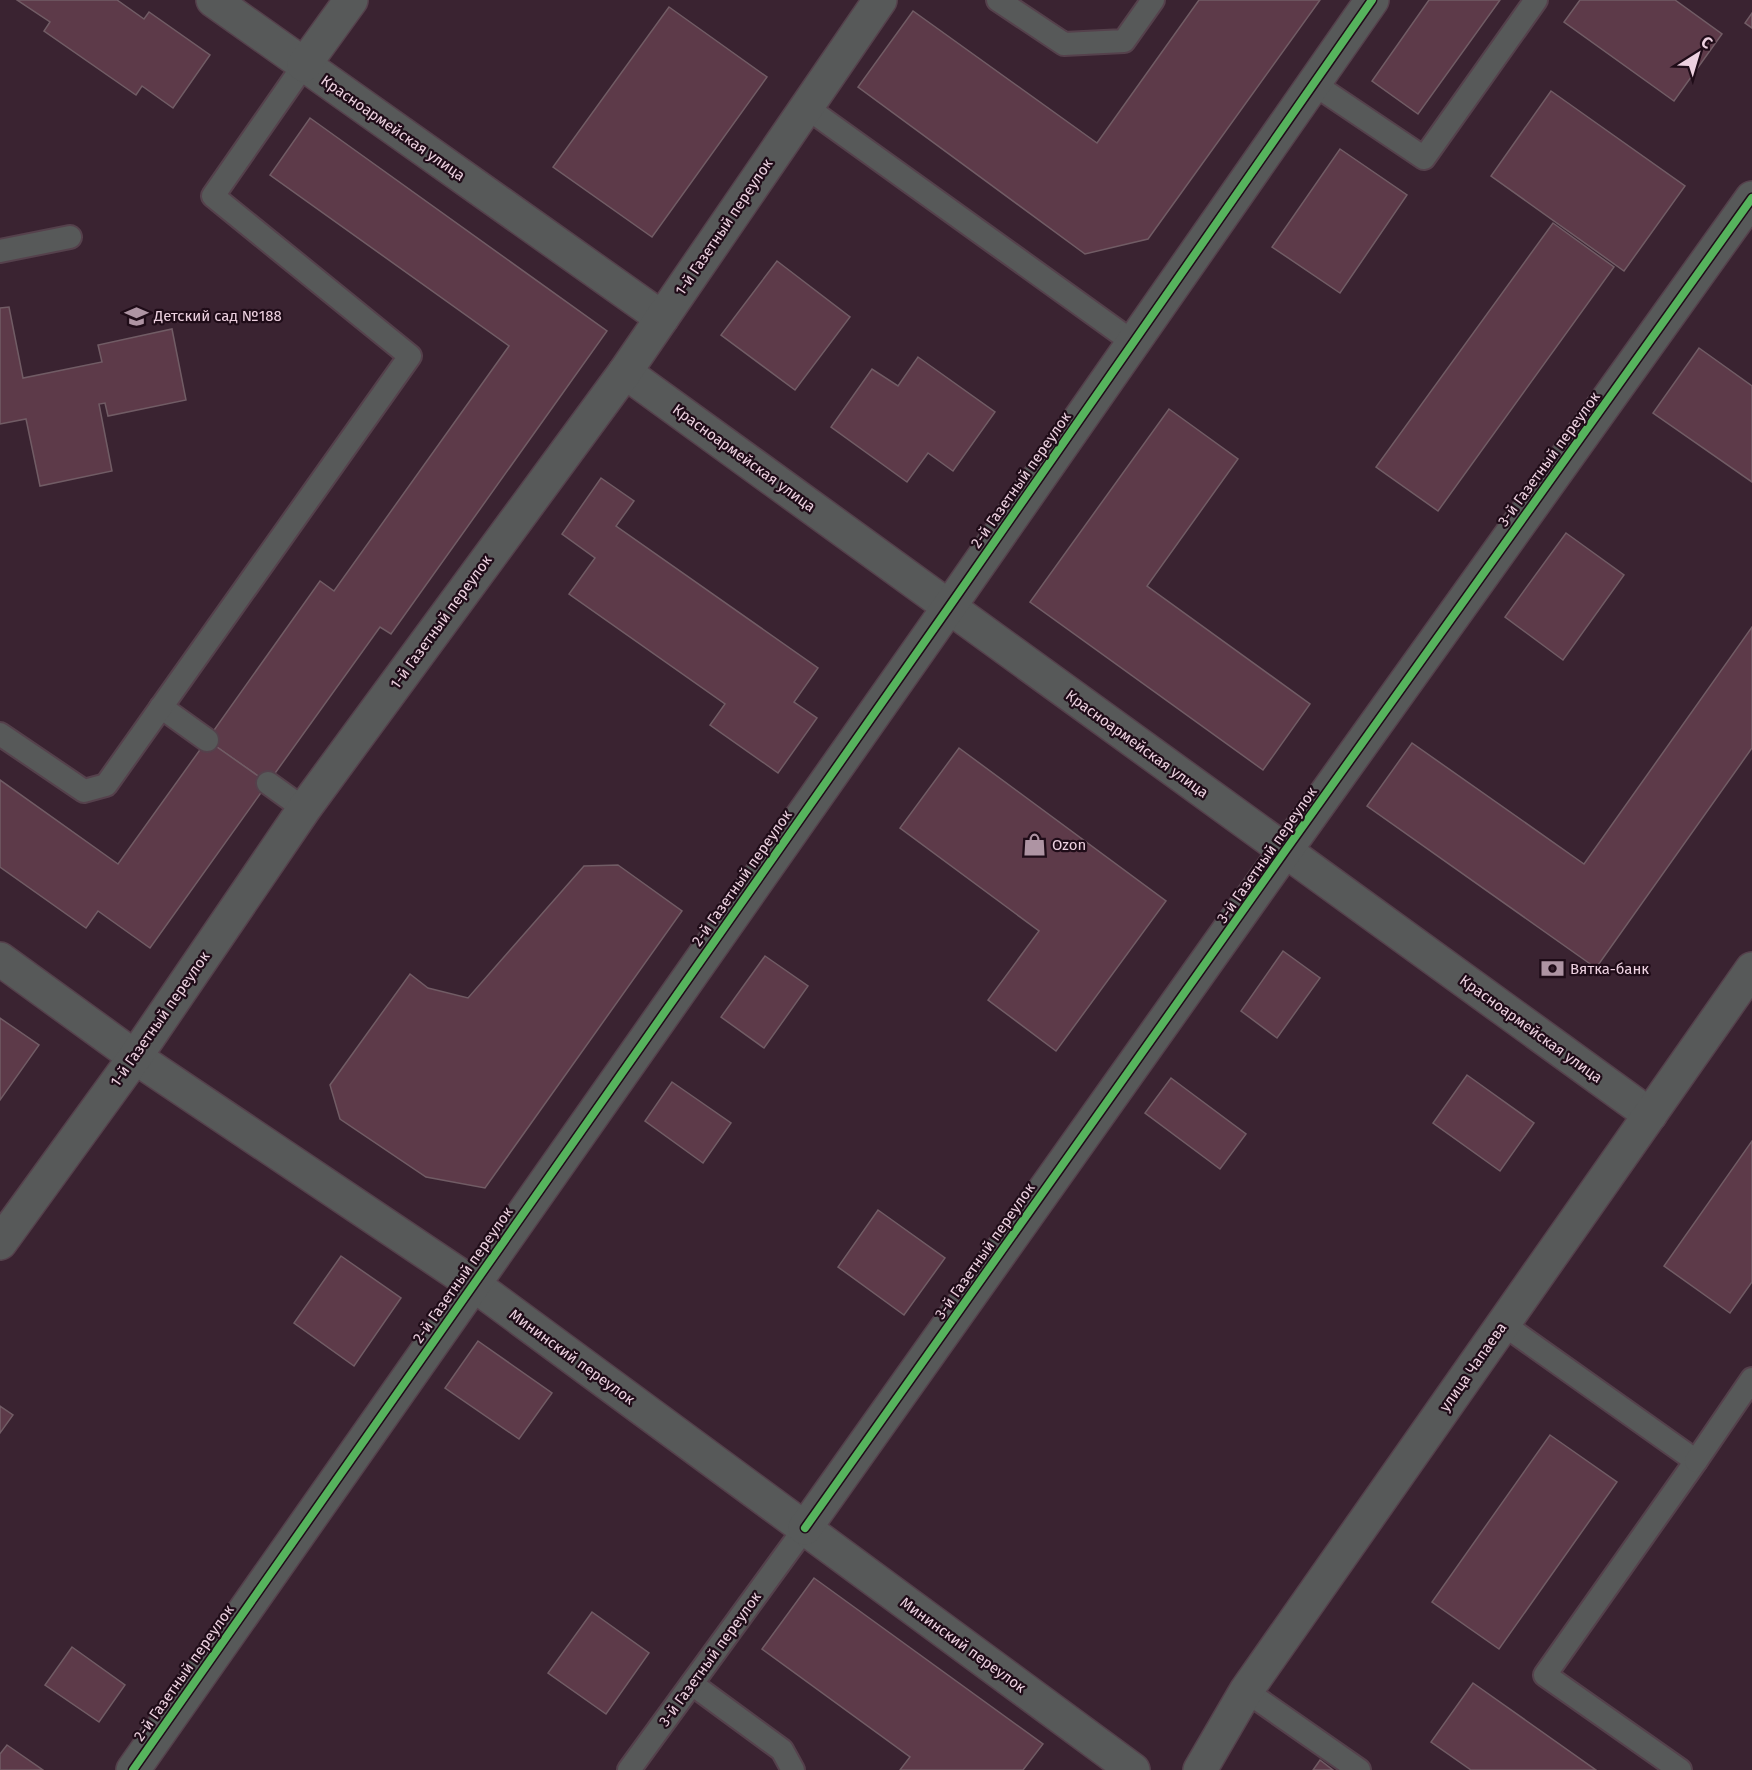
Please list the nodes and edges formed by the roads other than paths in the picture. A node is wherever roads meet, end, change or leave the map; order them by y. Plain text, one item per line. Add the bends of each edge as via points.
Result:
1 (213, 0) edge
2 (351, 0) edge
3 (880, 0) edge
4 (998, 0) edge
5 (1153, 0) edge
6 (1372, 0) edge
7 (1536, 0) edge
8 (304, 64) junction
9 (1314, 84) junction
10 (806, 108) junction
11 (1752, 198) edge
12 (70, 237) dead end
13 (0, 251) edge
14 (662, 318) junction
15 (1134, 343) junction
16 (625, 372) junction
17 (949, 607) junction
18 (161, 707) junction
19 (0, 734) edge
20 (207, 740) dead end
21 (268, 783) dead end
22 (304, 809) junction
23 (1286, 851) junction
24 (0, 959) edge
25 (1752, 969) edge
26 (135, 1056) junction
27 (1650, 1115) junction
28 (0, 1243) edge
29 (473, 1284) junction
30 (1503, 1324) junction
31 (1752, 1379) edge
32 (1696, 1461) junction
33 (805, 1528) junction
34 (692, 1684) junction
35 (1246, 1690) junction
36 (133, 1770) edge
37 (629, 1770) edge
38 (793, 1770) edge
39 (1133, 1770) edge
40 (1200, 1770) edge
41 (1359, 1770) edge
42 (1680, 1770) edge

1 - 8 street, Красноармейская улица
2 - 8 street
3 - 10 street, 1-й Газетный переулок
4 - 5 lane via 1064,44 1124,41
6 - 9 street, 2-й Газетный переулок
7 - 9 lane via 1424,158
8 - 14 street, Красноармейская улица
8 - 18 lane via 213,196 410,356
9 - 15 street, 2-й Газетный переулок
10 - 14 street, 1-й Газетный переулок
10 - 15 lane
11 - 23 street, 3-й Газетный переулок
12 - 13 lane
14 - 16 street, 1-й Газетный переулок
15 - 17 street, 2-й Газетный переулок
16 - 17 street, Красноармейская улица
16 - 22 street, 1-й Газетный переулок
17 - 23 street, Красноармейская улица
17 - 29 street, 2-й Газетный переулок
18 - 19 lane via 106,785 84,791
18 - 20 lane
21 - 22 lane
22 - 26 street, 1-й Газетный переулок
23 - 27 street, Красноармейская улица
23 - 33 street, 3-й Газетный переулок
24 - 26 street, Мининский переулок
25 - 27 street, улица Чапаева
26 - 28 street, 1-й Газетный переулок
26 - 29 street, Мининский переулок
27 - 30 street, улица Чапаева
29 - 33 street, Мининский переулок
29 - 36 street, 2-й Газетный переулок
30 - 32 lane
30 - 35 street, улица Чапаева
31 - 32 lane
32 - 42 lane via 1545,1675
33 - 34 lane, 3-й Газетный переулок
33 - 39 street, Мининский переулок
34 - 37 lane, 3-й Газетный переулок
34 - 38 lane via 782,1750
35 - 40 street, улица Чапаева
35 - 41 lane

